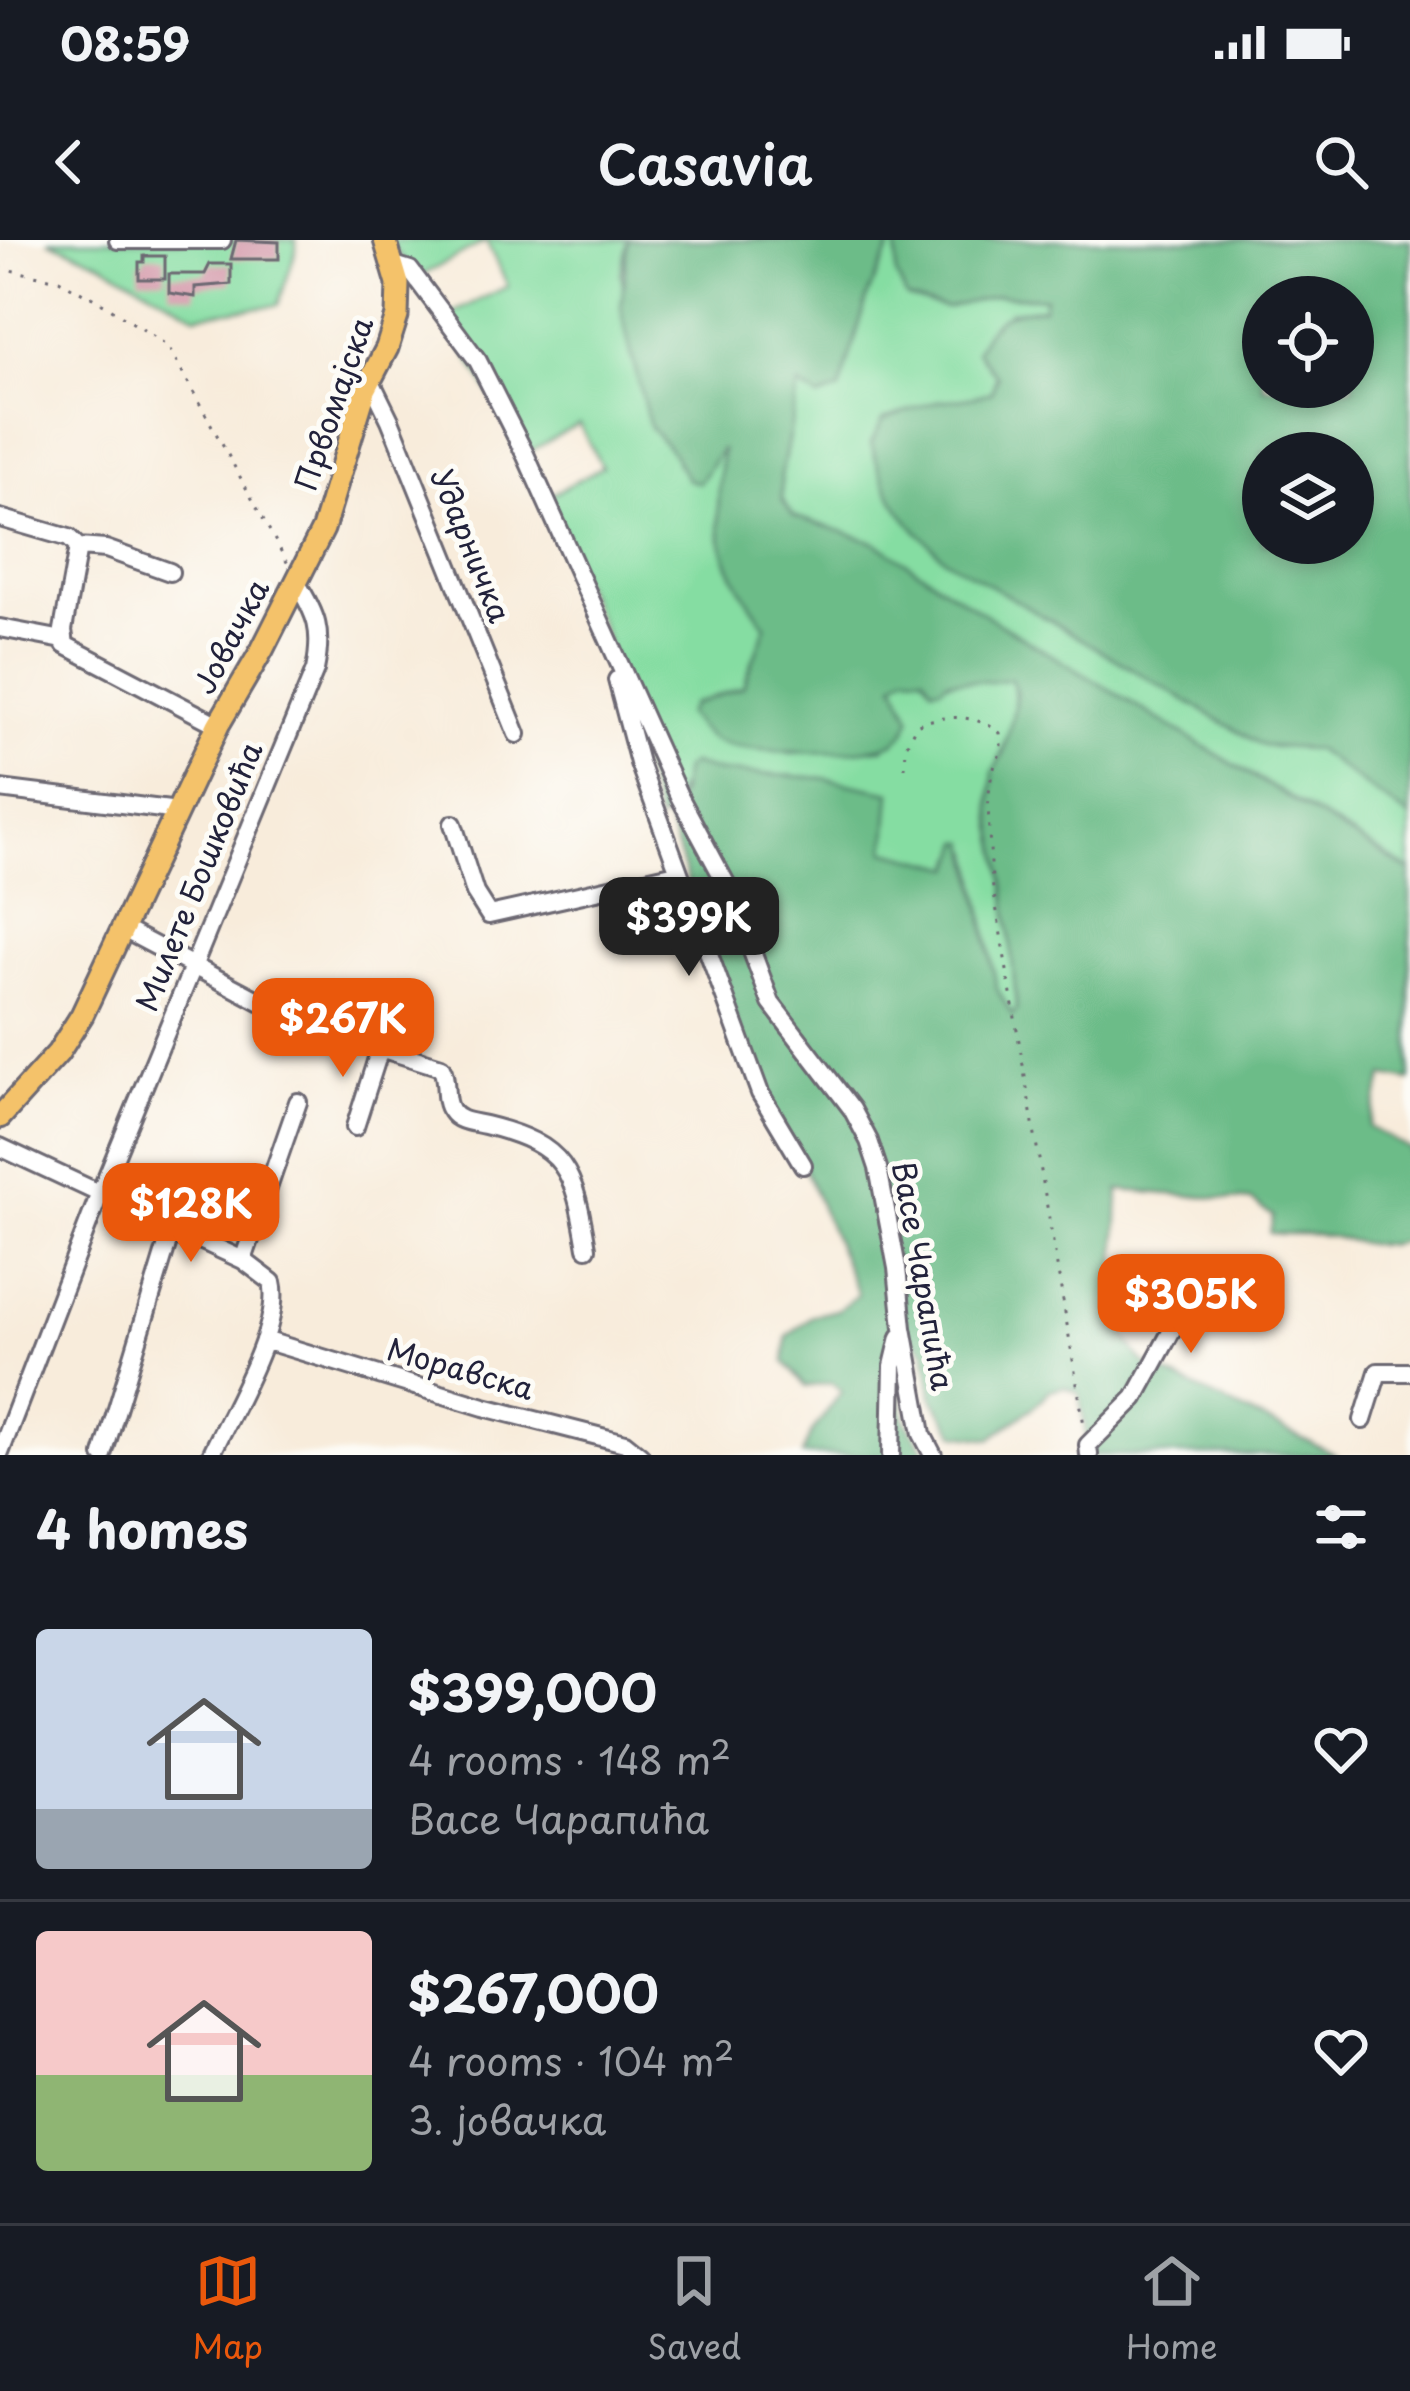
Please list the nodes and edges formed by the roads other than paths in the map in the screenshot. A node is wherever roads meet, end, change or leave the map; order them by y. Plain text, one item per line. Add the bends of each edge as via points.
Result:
1 (118, 240) edge
2 (222, 240) edge
3 (386, 241) edge
4 (394, 265) junction
5 (370, 380) junction
6 (0, 518) edge
7 (78, 547) junction
8 (170, 572) dead end
9 (296, 582) junction
10 (0, 628) edge
11 (605, 634) junction
12 (63, 640) junction
13 (218, 725) junction
14 (517, 734) dead end
15 (0, 789) edge
16 (178, 811) junction
17 (453, 824) dead end
18 (677, 873) junction
19 (124, 930) junction
20 (191, 967) junction
21 (380, 1049) junction
22 (298, 1102) dead end
23 (0, 1117) edge
24 (355, 1127) dead end
25 (0, 1147) edge
26 (803, 1165) dead end
27 (100, 1193) junction
28 (172, 1228) junction
29 (587, 1248) dead end
30 (243, 1260) junction
31 (1184, 1264) dead end
32 (1244, 1288) dead end
33 (1195, 1289) junction
34 (903, 1328) junction
35 (264, 1340) junction
36 (1410, 1372) edge
37 (1363, 1420) dead end
38 (1089, 1450) edge
39 (0, 1453) edge
40 (103, 1455) edge
41 (211, 1455) edge
42 (640, 1455) edge
43 (890, 1455) edge
44 (933, 1455) edge

1 - 2 street
3 - 4 main road, Првомајска
4 - 5 main road, Првомајска via 398,316
4 - 11 street via 410,270 478,361
5 - 9 main road, Првомајска via 323,529
5 - 14 street, Ударничка
6 - 7 street
7 - 8 street
7 - 12 street
9 - 13 main road, Јовачка
9 - 20 street, Милете Бошковића via 321,640 315,670
10 - 12 street
11 - 18 street
11 - 34 street, Васе Чарапића via 730,889 771,1003 869,1141
12 - 13 street
13 - 16 main road, Јовачка
15 - 16 street
16 - 19 main road, Јовачка
17 - 18 street via 489,915
18 - 26 street via 760,1093
19 - 20 street
19 - 23 main road, Јовачка via 64,1045
20 - 21 street via 303,1024
20 - 27 street, Милете Бошковића
21 - 24 street
21 - 29 street via 441,1067 458,1118 555,1154 572,1178
22 - 30 street
25 - 27 street
27 - 28 street
27 - 39 street, Милете Бошковића
28 - 30 street
28 - 40 street
30 - 35 street via 268,1275 275,1290
31 - 33 street via 1202,1275
32 - 33 street
33 - 38 street via 1135,1399
34 - 43 street via 893,1366
34 - 44 street, Васе Чарапића
35 - 41 street
35 - 42 street, Моравска via 625,1443
36 - 37 street via 1378,1372

